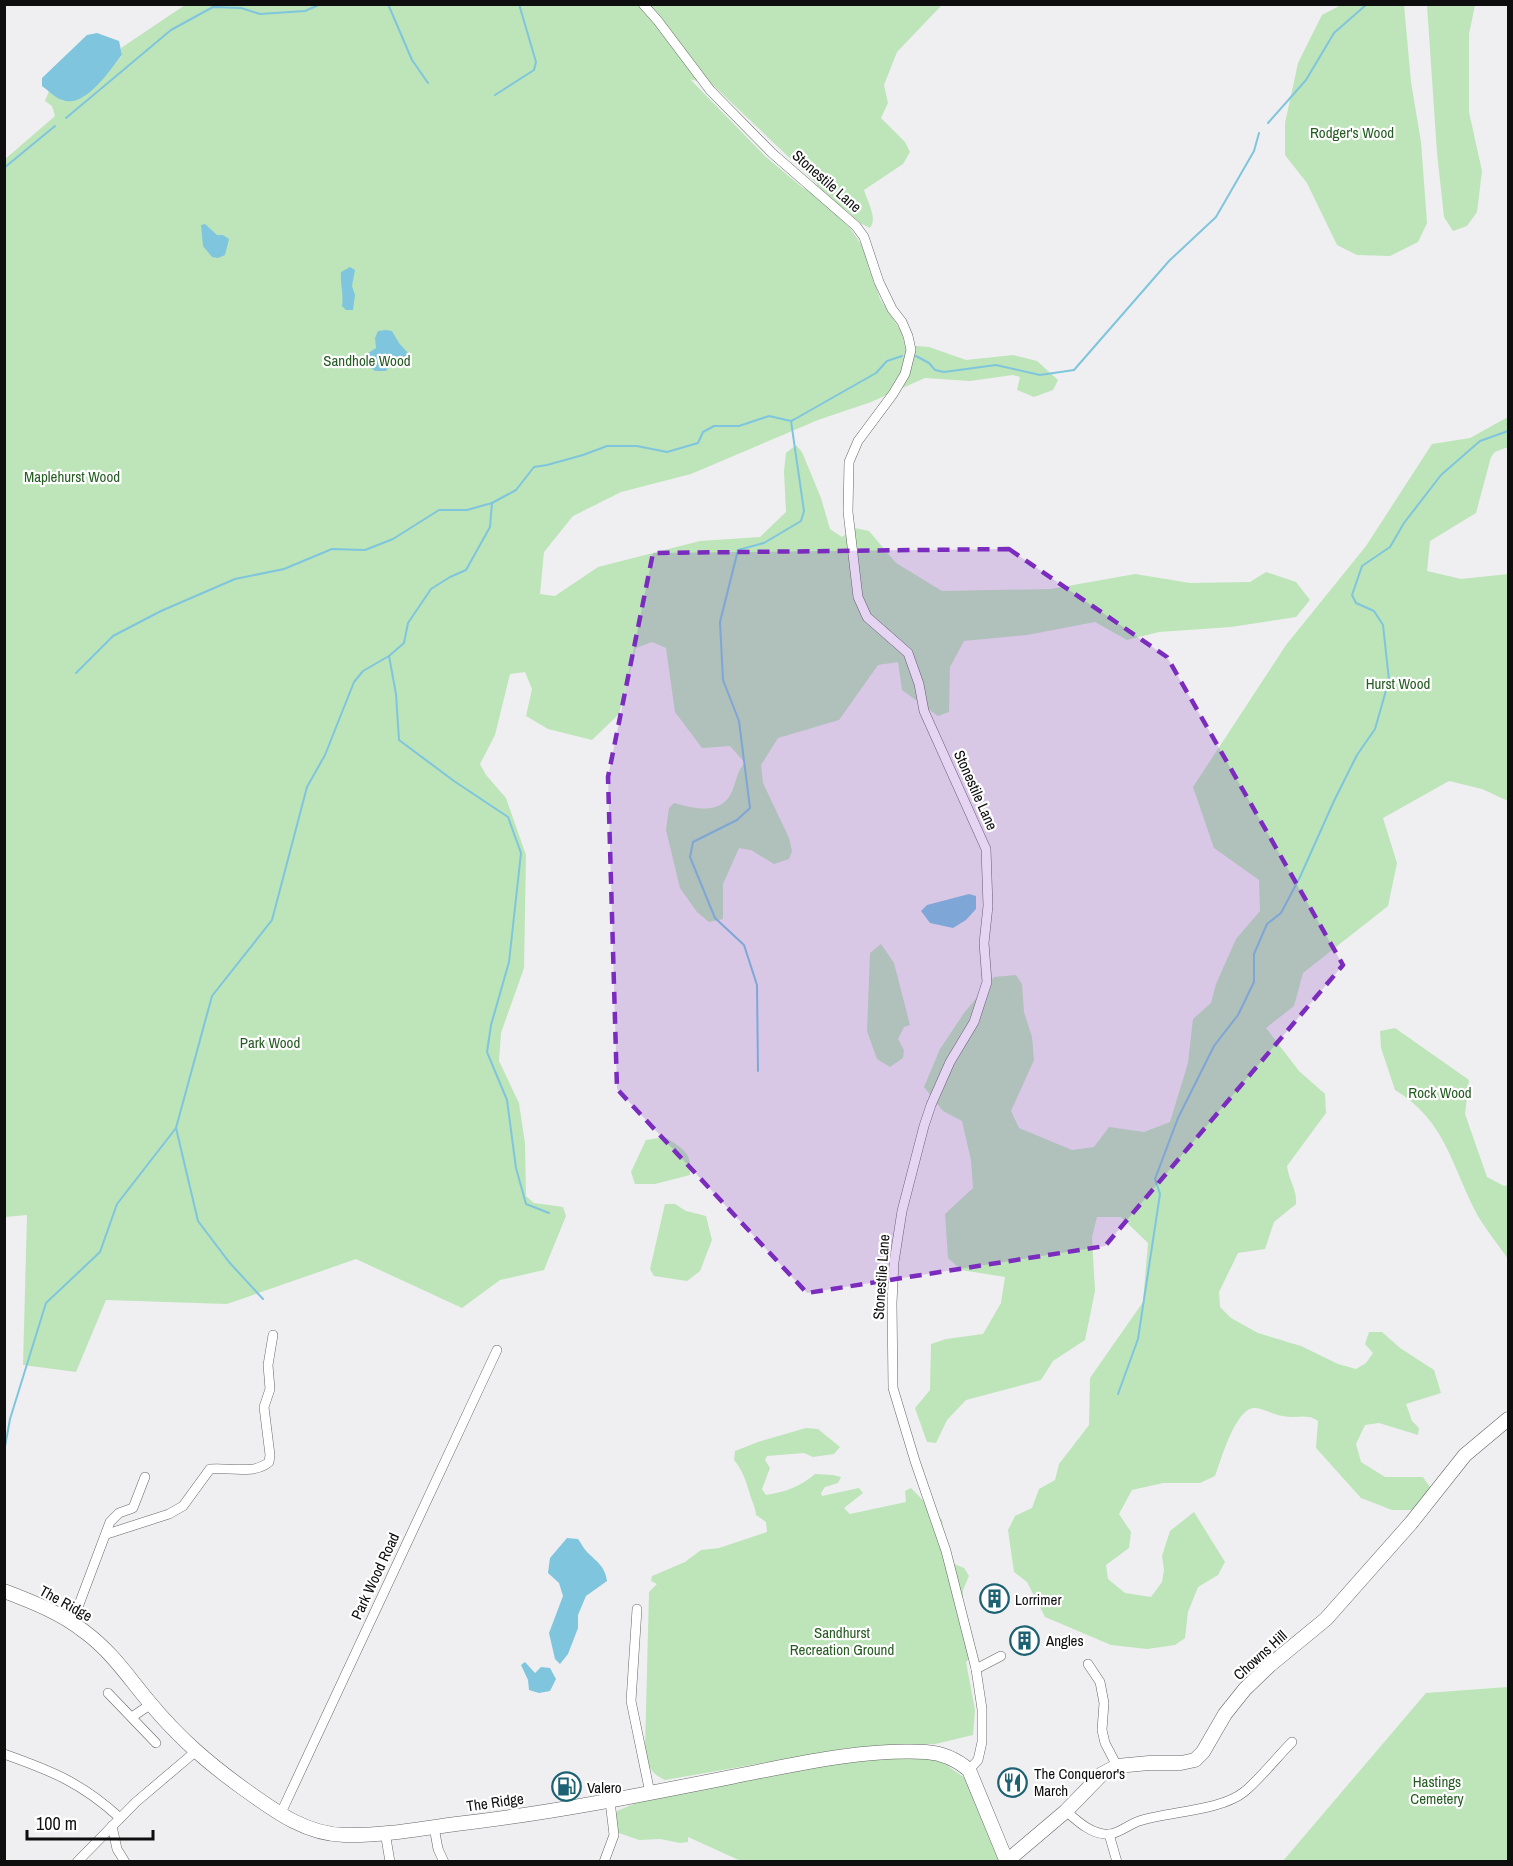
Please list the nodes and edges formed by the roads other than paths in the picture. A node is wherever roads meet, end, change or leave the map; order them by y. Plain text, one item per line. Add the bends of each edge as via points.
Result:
1 (643, 4) edge
2 (273, 1335) dead end
3 (497, 1350) dead end
4 (1509, 1419) edge
5 (145, 1477) dead end
6 (107, 1534) junction
7 (4, 1592) edge
8 (637, 1609) dead end
9 (72, 1623) junction
10 (1001, 1656) dead end
11 (1088, 1664) dead end
12 (976, 1669) junction
13 (108, 1693) dead end
14 (150, 1704) junction
15 (132, 1717) junction
16 (1292, 1742) dead end
17 (156, 1743) dead end
18 (195, 1752) junction
19 (4, 1754) edge
20 (1118, 1766) junction
21 (969, 1770) junction
22 (650, 1792) junction
23 (610, 1800) junction
24 (1066, 1811) junction
25 (280, 1815) junction
26 (120, 1818) junction
27 (112, 1826) junction
28 (434, 1827) junction
29 (386, 1832) junction
30 (1109, 1834) junction
31 (1007, 1861) edge
32 (77, 1862) edge
33 (124, 1862) edge
34 (390, 1862) edge
35 (444, 1862) edge
36 (604, 1862) edge
37 (1117, 1862) edge

1 - 12 street, Stonestile Lane via 710,90 772,153 856,226 864,237 879,282 902,322 911,350 905,374 858,441 849,462 848,512 858,597 867,617 908,653 924,711 986,849 987,982 975,1022 950,1062 924,1126 902,1211 892,1304 893,1388 946,1551
2 - 6 street via 268,1365 270,1389 264,1407 269,1462 233,1470 210,1469 183,1506
3 - 25 street, Park Wood Road
4 - 20 main road, Chowns Hill via 1465,1455 1326,1619 1245,1689 1195,1760
5 - 6 street via 133,1508 119,1513 110,1522
6 - 9 street
7 - 9 main road, The Ridge
8 - 22 street via 632,1701
9 - 14 main road, The Ridge via 123,1668
10 - 12 street
11 - 20 street via 1100,1682 1104,1703 1102,1730
12 - 21 street, Stonestile Lane via 982,1742 978,1760
13 - 15 street
14 - 15 street
14 - 18 main road, The Ridge
15 - 17 street
16 - 30 street via 1244,1792 1222,1804 1137,1822
18 - 25 main road, The Ridge
18 - 26 street
19 - 26 street via 69,1779
20 - 24 main road, Chowns Hill via 1102,1774
21 - 22 main road, The Ridge via 945,1755 927,1752 856,1754
21 - 31 main road
22 - 23 main road, The Ridge
23 - 28 main road, The Ridge
23 - 36 street via 614,1835
24 - 30 street via 1091,1830
24 - 31 main road, Chowns Hill
25 - 29 main road, The Ridge via 327,1833
26 - 27 street
27 - 32 street
27 - 33 street
28 - 29 main road, The Ridge
28 - 35 street
29 - 34 street
30 - 37 street

